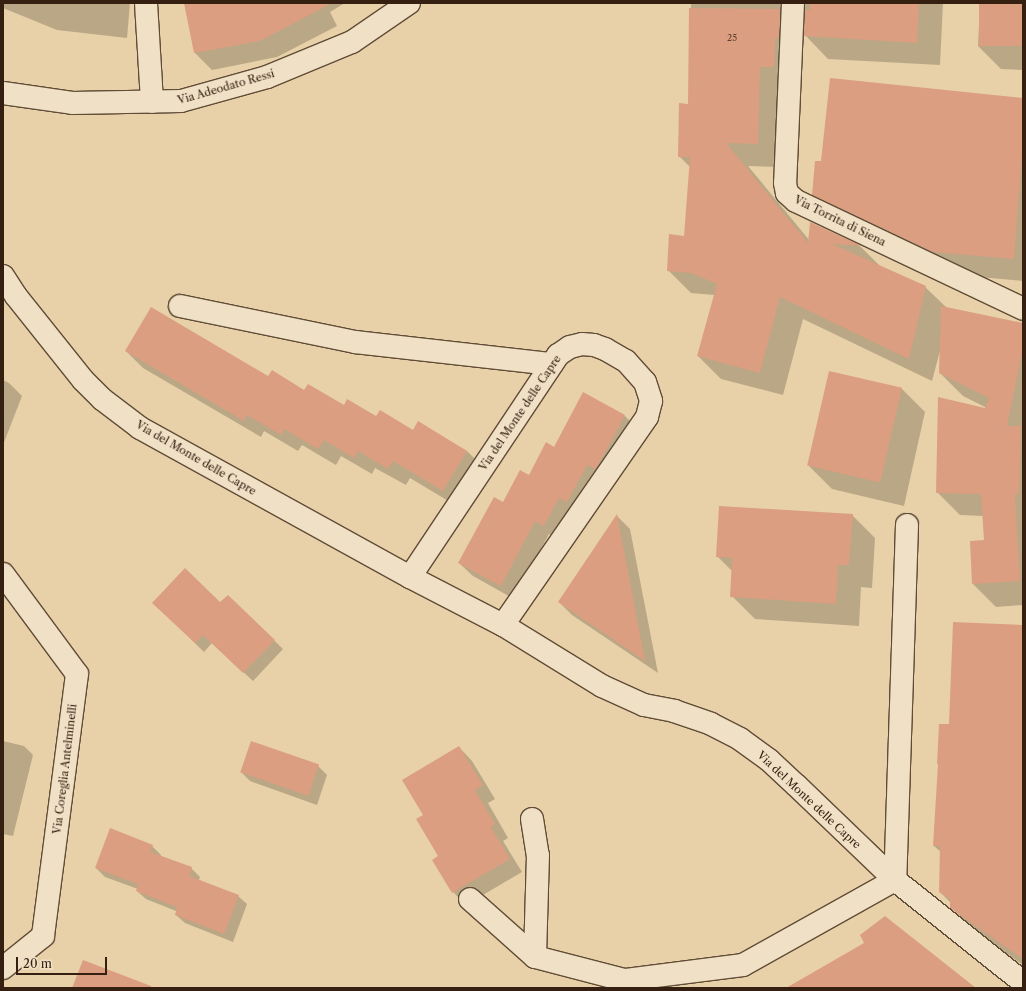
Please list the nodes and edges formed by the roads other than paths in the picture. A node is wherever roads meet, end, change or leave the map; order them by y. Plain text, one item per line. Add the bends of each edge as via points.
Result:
1 (146, 3) edge
2 (409, 3) edge
3 (793, 3) edge
4 (3, 93) edge
5 (152, 102) junction
6 (3, 276) edge
7 (180, 306) dead end
8 (1023, 308) edge
9 (552, 364) junction
10 (907, 525) dead end
11 (3, 574) edge
12 (410, 577) junction
13 (503, 625) junction
14 (532, 819) dead end
15 (894, 880) junction
16 (470, 899) dead end
17 (535, 957) junction
18 (3, 968) edge
19 (1023, 982) edge

1 - 5 street
2 - 5 street, Via Adeodato Ressi via 352,42 266,77 181,101
3 - 8 street, Via Torrita di Siena via 785,183 787,194 796,201
4 - 5 street, Via Adeodato Ressi via 72,104
6 - 12 street, Via del Monte delle Capre via 82,380 122,415 159,439
7 - 9 street via 355,342
9 - 12 street, Via del Monte delle Capre
9 - 13 street, Via del Monte delle Capre via 570,346 594,345 605,349 626,361 640,375 651,401 646,417
10 - 15 street
11 - 18 street, Via Coreglia Antelminelli via 77,674 43,936
12 - 13 street, Via del Monte delle Capre
13 - 15 street, Via del Monte delle Capre via 615,692 644,705 674,711 711,724 740,739 769,760
14 - 17 street via 538,855
15 - 17 street via 743,965 624,980
15 - 19 street, Via del Monte delle Capre
16 - 17 street

